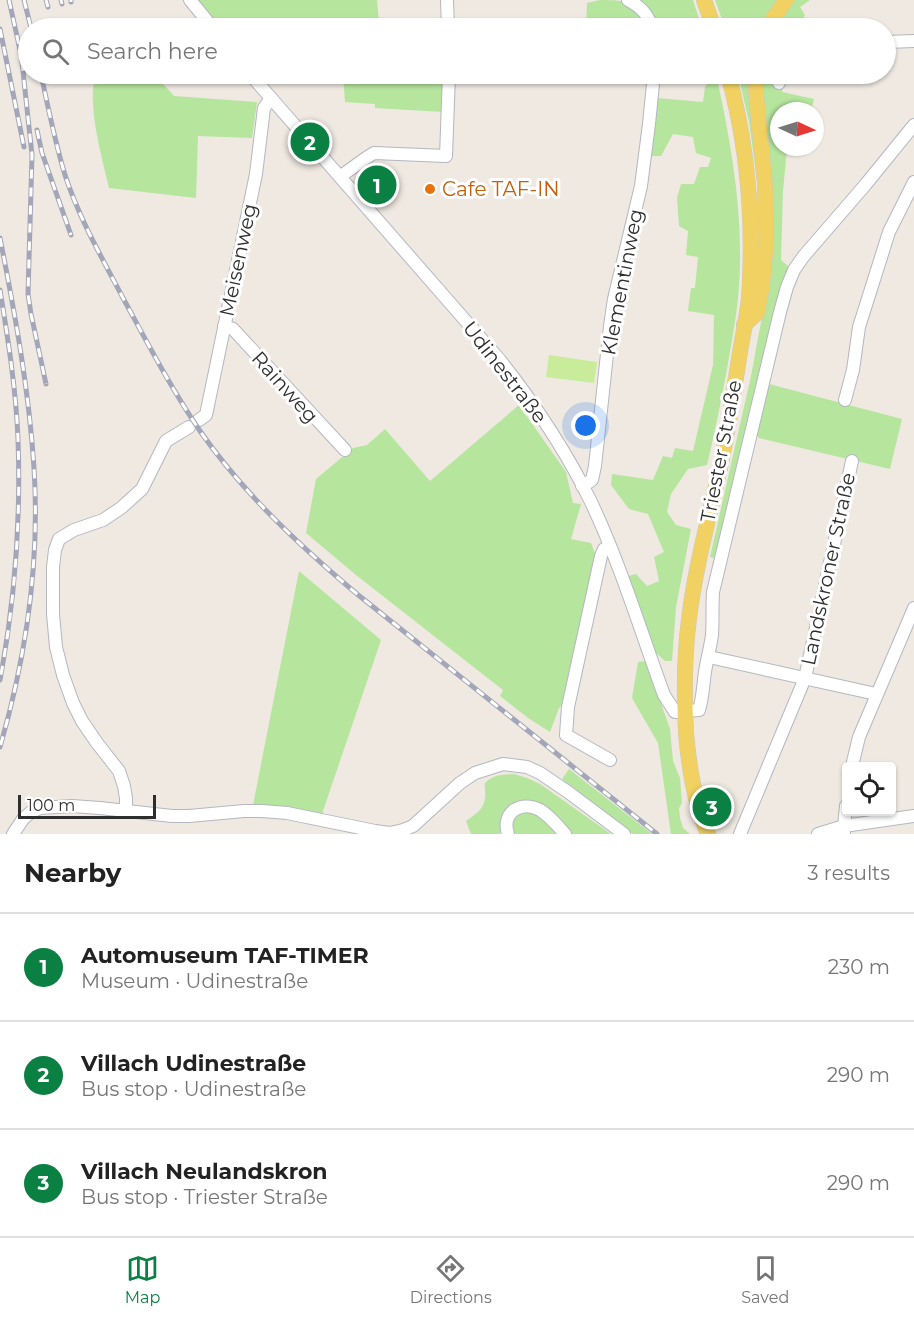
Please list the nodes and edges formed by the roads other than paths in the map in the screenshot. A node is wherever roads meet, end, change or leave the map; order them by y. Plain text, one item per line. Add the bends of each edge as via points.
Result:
1 (190, 0) edge
2 (447, 0) edge
3 (628, 0) edge
4 (704, 0) edge
5 (786, 0) edge
6 (205, 18) edge
7 (448, 18) edge
8 (648, 18) edge
9 (710, 18) edge
10 (773, 18) edge
11 (914, 40) edge
12 (896, 41) edge
13 (259, 84) edge
14 (449, 84) edge
15 (653, 84) edge
16 (730, 84) edge
17 (756, 84) edge
18 (271, 98) junction
19 (913, 129) edge
20 (341, 176) junction
21 (914, 182) edge
22 (744, 325) junction
23 (224, 327) junction
24 (845, 400) dead end
25 (345, 450) dead end
26 (852, 461) dead end
27 (582, 486) junction
28 (610, 546) junction
29 (914, 608) edge
30 (709, 657) junction
31 (805, 678) junction
32 (876, 694) junction
33 (685, 711) junction
34 (610, 760) dead end
35 (853, 762) edge
36 (126, 811) junction
37 (914, 816) edge
38 (844, 830) edge
39 (404, 832) edge
40 (706, 832) edge
41 (13, 834) edge
42 (508, 834) edge
43 (565, 834) edge
44 (624, 834) edge
45 (740, 834) edge
46 (818, 834) edge

1 - 6 street
2 - 7 street
3 - 8 street
4 - 9 main road
5 - 10 main road
11 - 12 street
13 - 18 street, Udinestraße
14 - 20 street via 446,156 374,153
15 - 27 street, Klementinweg via 641,186 614,299 595,466 592,480
16 - 22 main road, Triester Straße via 749,195 751,239
17 - 22 main road via 765,184 765,245 757,313
18 - 20 street, Udinestraße
18 - 23 street, Meisenweg via 264,108 256,174
19 - 30 street via 803,256 787,287 713,592
20 - 27 street, Udinestraße via 525,392
21 - 24 street via 889,232 859,327
22 - 33 main road, Triester Straße via 732,407 689,618
23 - 25 street, Rainweg via 233,329
23 - 36 street, Meisenweg via 206,415 166,441 142,489 121,508 59,539 55,550 53,614 63,675 82,721 119,771
26 - 31 street, Landskroner Straße
27 - 28 street, Udinestraße
28 - 33 street, Udinestraße via 664,695 675,712
28 - 34 street via 601,555 568,707 566,735
29 - 32 street
30 - 31 street
30 - 33 street via 699,710
31 - 32 street, Landskroner Straße
31 - 45 street, Landskroner Straße
32 - 35 street
33 - 40 main road, Triester Straße via 689,764
36 - 39 street via 172,816 262,811 375,831
36 - 41 street via 79,806 40,808 23,819
37 - 38 street
38 - 46 street
39 - 44 street via 460,783 475,773 503,764 527,766 540,773
42 - 43 street via 509,815 515,809 532,807 552,819

